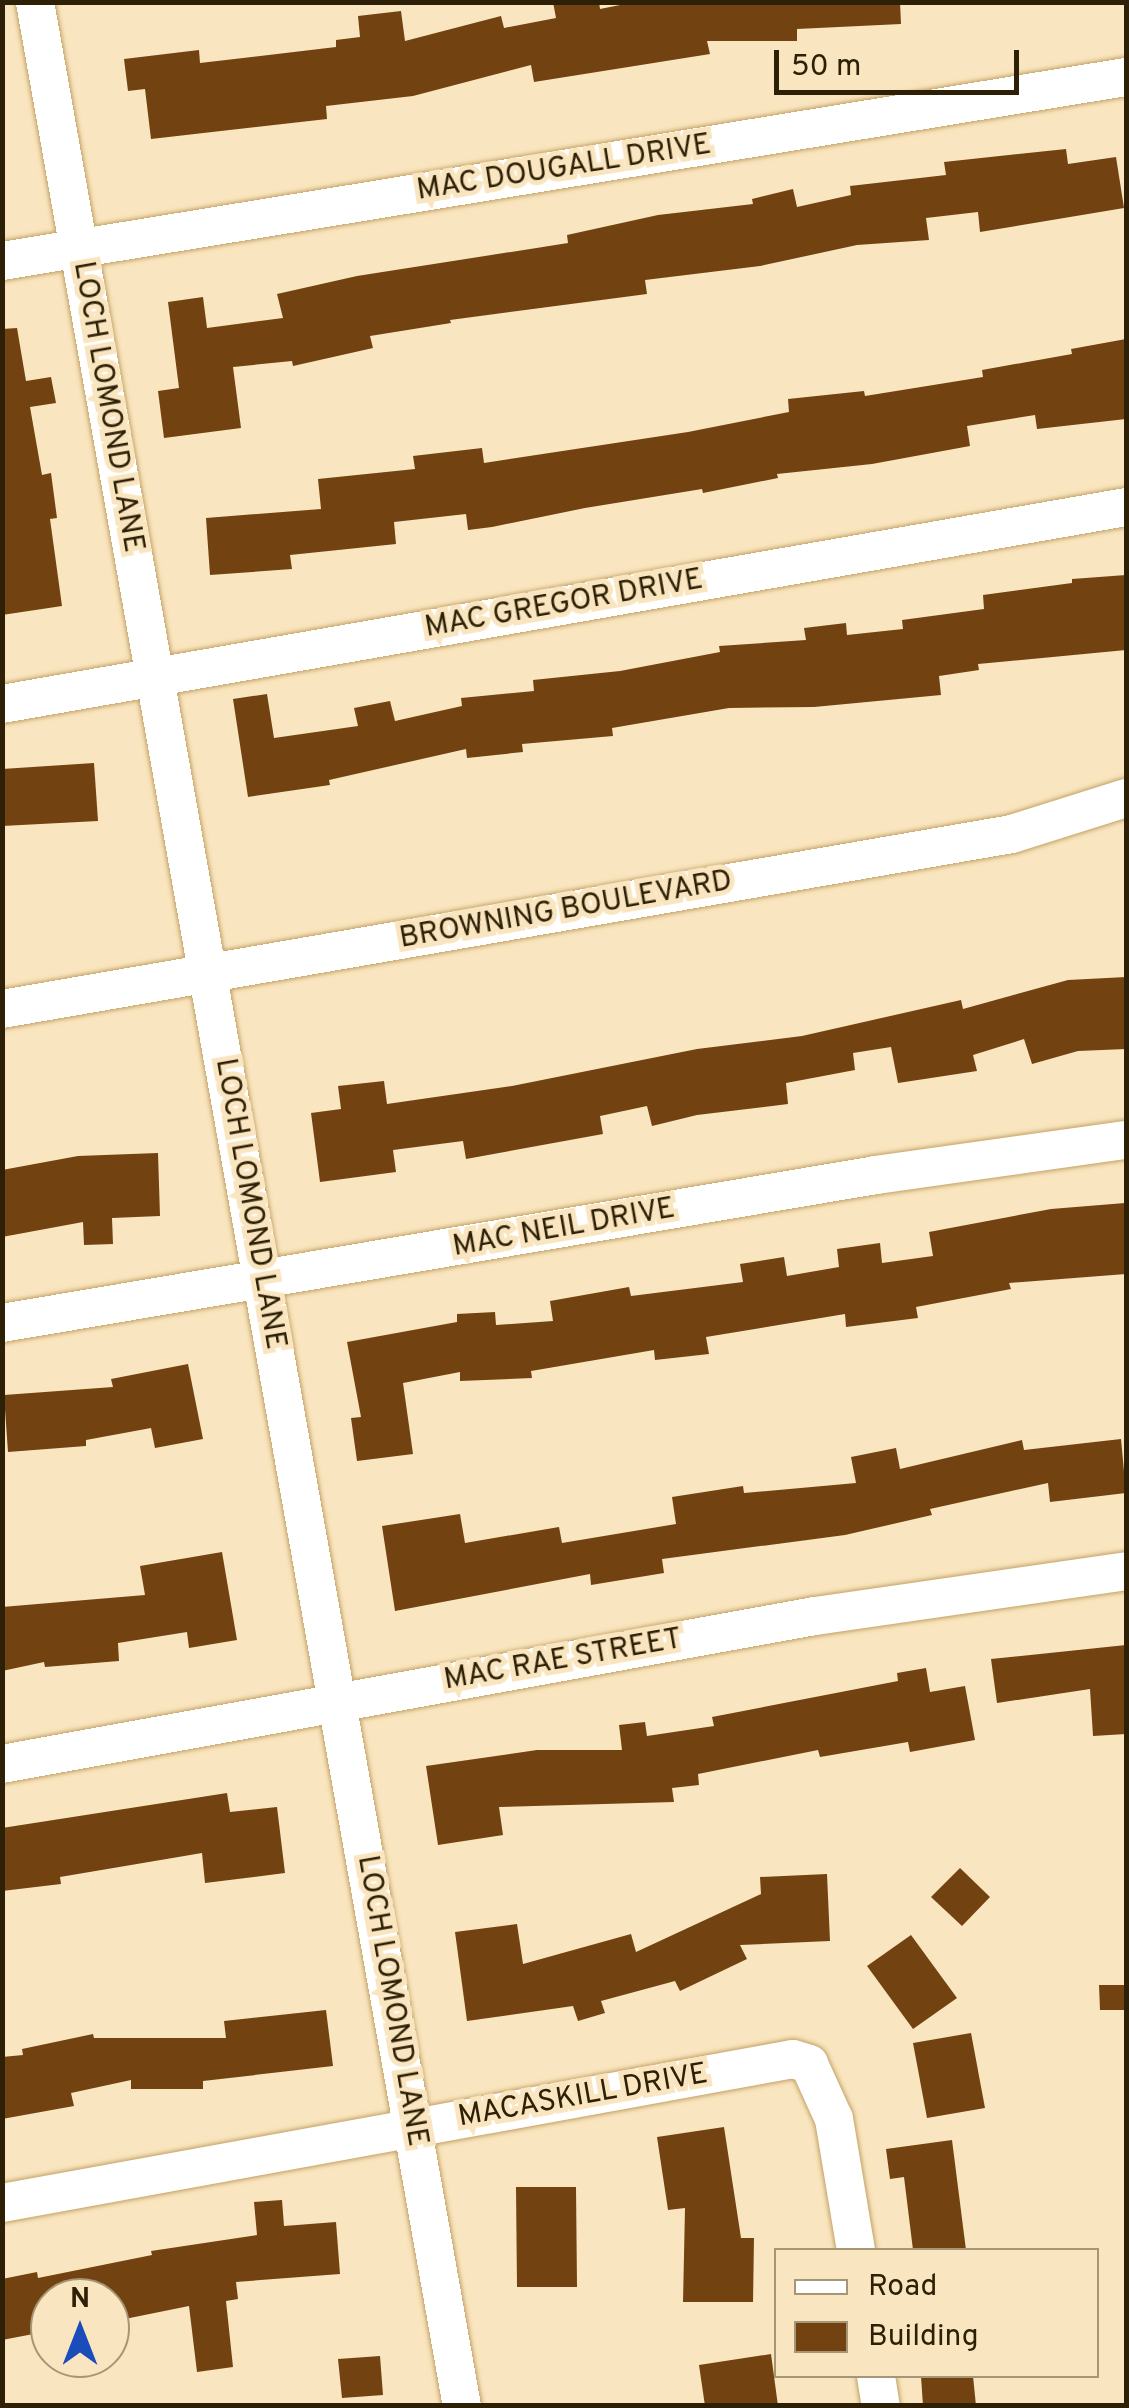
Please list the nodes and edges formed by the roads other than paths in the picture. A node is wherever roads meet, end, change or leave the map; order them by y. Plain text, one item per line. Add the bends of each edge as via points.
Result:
1 (35, 2) edge
2 (1126, 77) edge
3 (78, 248) junction
4 (2, 261) edge
5 (1126, 507) edge
6 (155, 676) junction
7 (2, 704) edge
8 (1126, 798) edge
9 (208, 976) junction
10 (2, 1009) edge
11 (1126, 1140) edge
12 (263, 1282) junction
13 (2, 1323) edge
14 (1126, 1571) edge
15 (338, 1702) junction
16 (2, 1764) edge
17 (413, 2128) junction
18 (2, 2202) edge
19 (856, 2248) edge
20 (876, 2378) edge
21 (462, 2406) edge
22 (881, 2406) edge

1 - 3 street, LOCH LOMOND LANE
2 - 3 street, MAC DOUGALL DRIVE
3 - 4 street, MAC DOUGALL DRIVE
3 - 6 street, LOCH LOMOND LANE
5 - 6 street, MAC GREGOR DRIVE
6 - 7 street, MAC GREGOR DRIVE
6 - 9 street, LOCH LOMOND LANE
8 - 9 street, BROWNING BOULEVARD via 1012,834
9 - 10 street, BROWNING BOULEVARD
9 - 12 street, LOCH LOMOND LANE
11 - 12 street, MAC NEIL DRIVE via 876,1175
12 - 13 street, MAC NEIL DRIVE
12 - 15 street, LOCH LOMOND LANE
14 - 15 street, MAC RAE STREET via 815,1616
15 - 16 street, MAC RAE STREET
15 - 17 street, LOCH LOMOND LANE
17 - 18 street, MACASKILL DRIVE
17 - 19 street, MACASKILL DRIVE via 794,2059 810,2064 834,2119
17 - 21 street, LOCH LOMOND LANE
20 - 22 street

